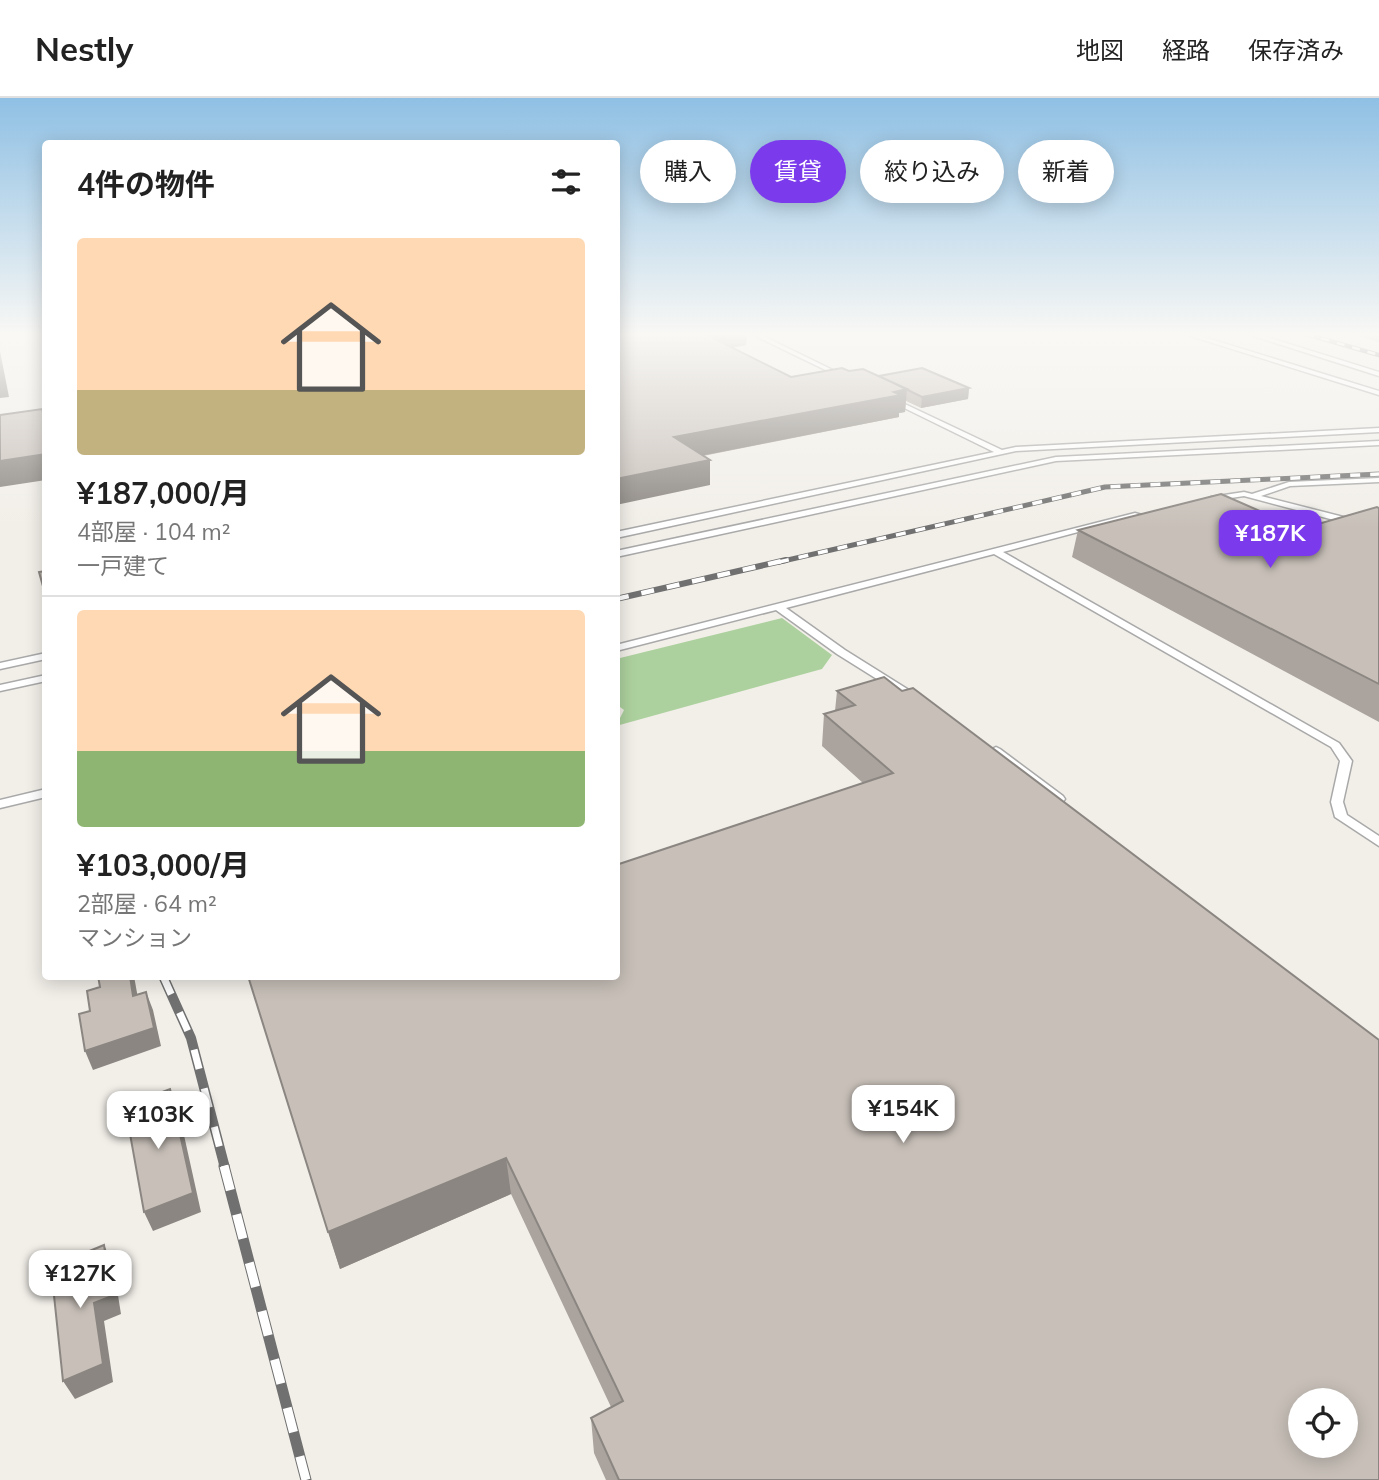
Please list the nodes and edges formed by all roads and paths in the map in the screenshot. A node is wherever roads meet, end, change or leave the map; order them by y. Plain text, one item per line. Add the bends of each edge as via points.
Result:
1 (890, 398) edge
2 (1379, 423) edge
3 (1379, 430) edge
4 (1215, 438) junction
5 (1379, 443) edge
6 (1002, 452) junction
7 (1026, 463) junction
8 (1379, 482) edge
9 (1253, 496) junction
10 (1202, 501) edge
11 (1153, 512) edge
12 (1379, 529) edge
13 (620, 534) edge
14 (995, 551) junction
15 (620, 553) edge
16 (777, 607) junction
17 (620, 647) edge
18 (42, 657) edge
19 (0, 666) edge
20 (42, 679) edge
21 (3, 688) edge
22 (934, 710) edge
23 (987, 745) edge
24 (42, 794) edge
25 (0, 804) edge
26 (1071, 808) edge
27 (1379, 842) edge

1 - 6 lane
2 - 4 lane
3 - 4 lane
4 - 6 lane
5 - 7 lane
6 - 7 lane
6 - 13 lane
7 - 15 lane
8 - 9 lane via 1289,484
9 - 10 lane
9 - 12 lane
11 - 14 lane
14 - 16 lane
14 - 27 lane via 1335,745 1346,761 1337,802 1341,817
16 - 17 lane
16 - 22 lane
18 - 19 lane
20 - 21 lane
23 - 26 lane
24 - 25 lane

